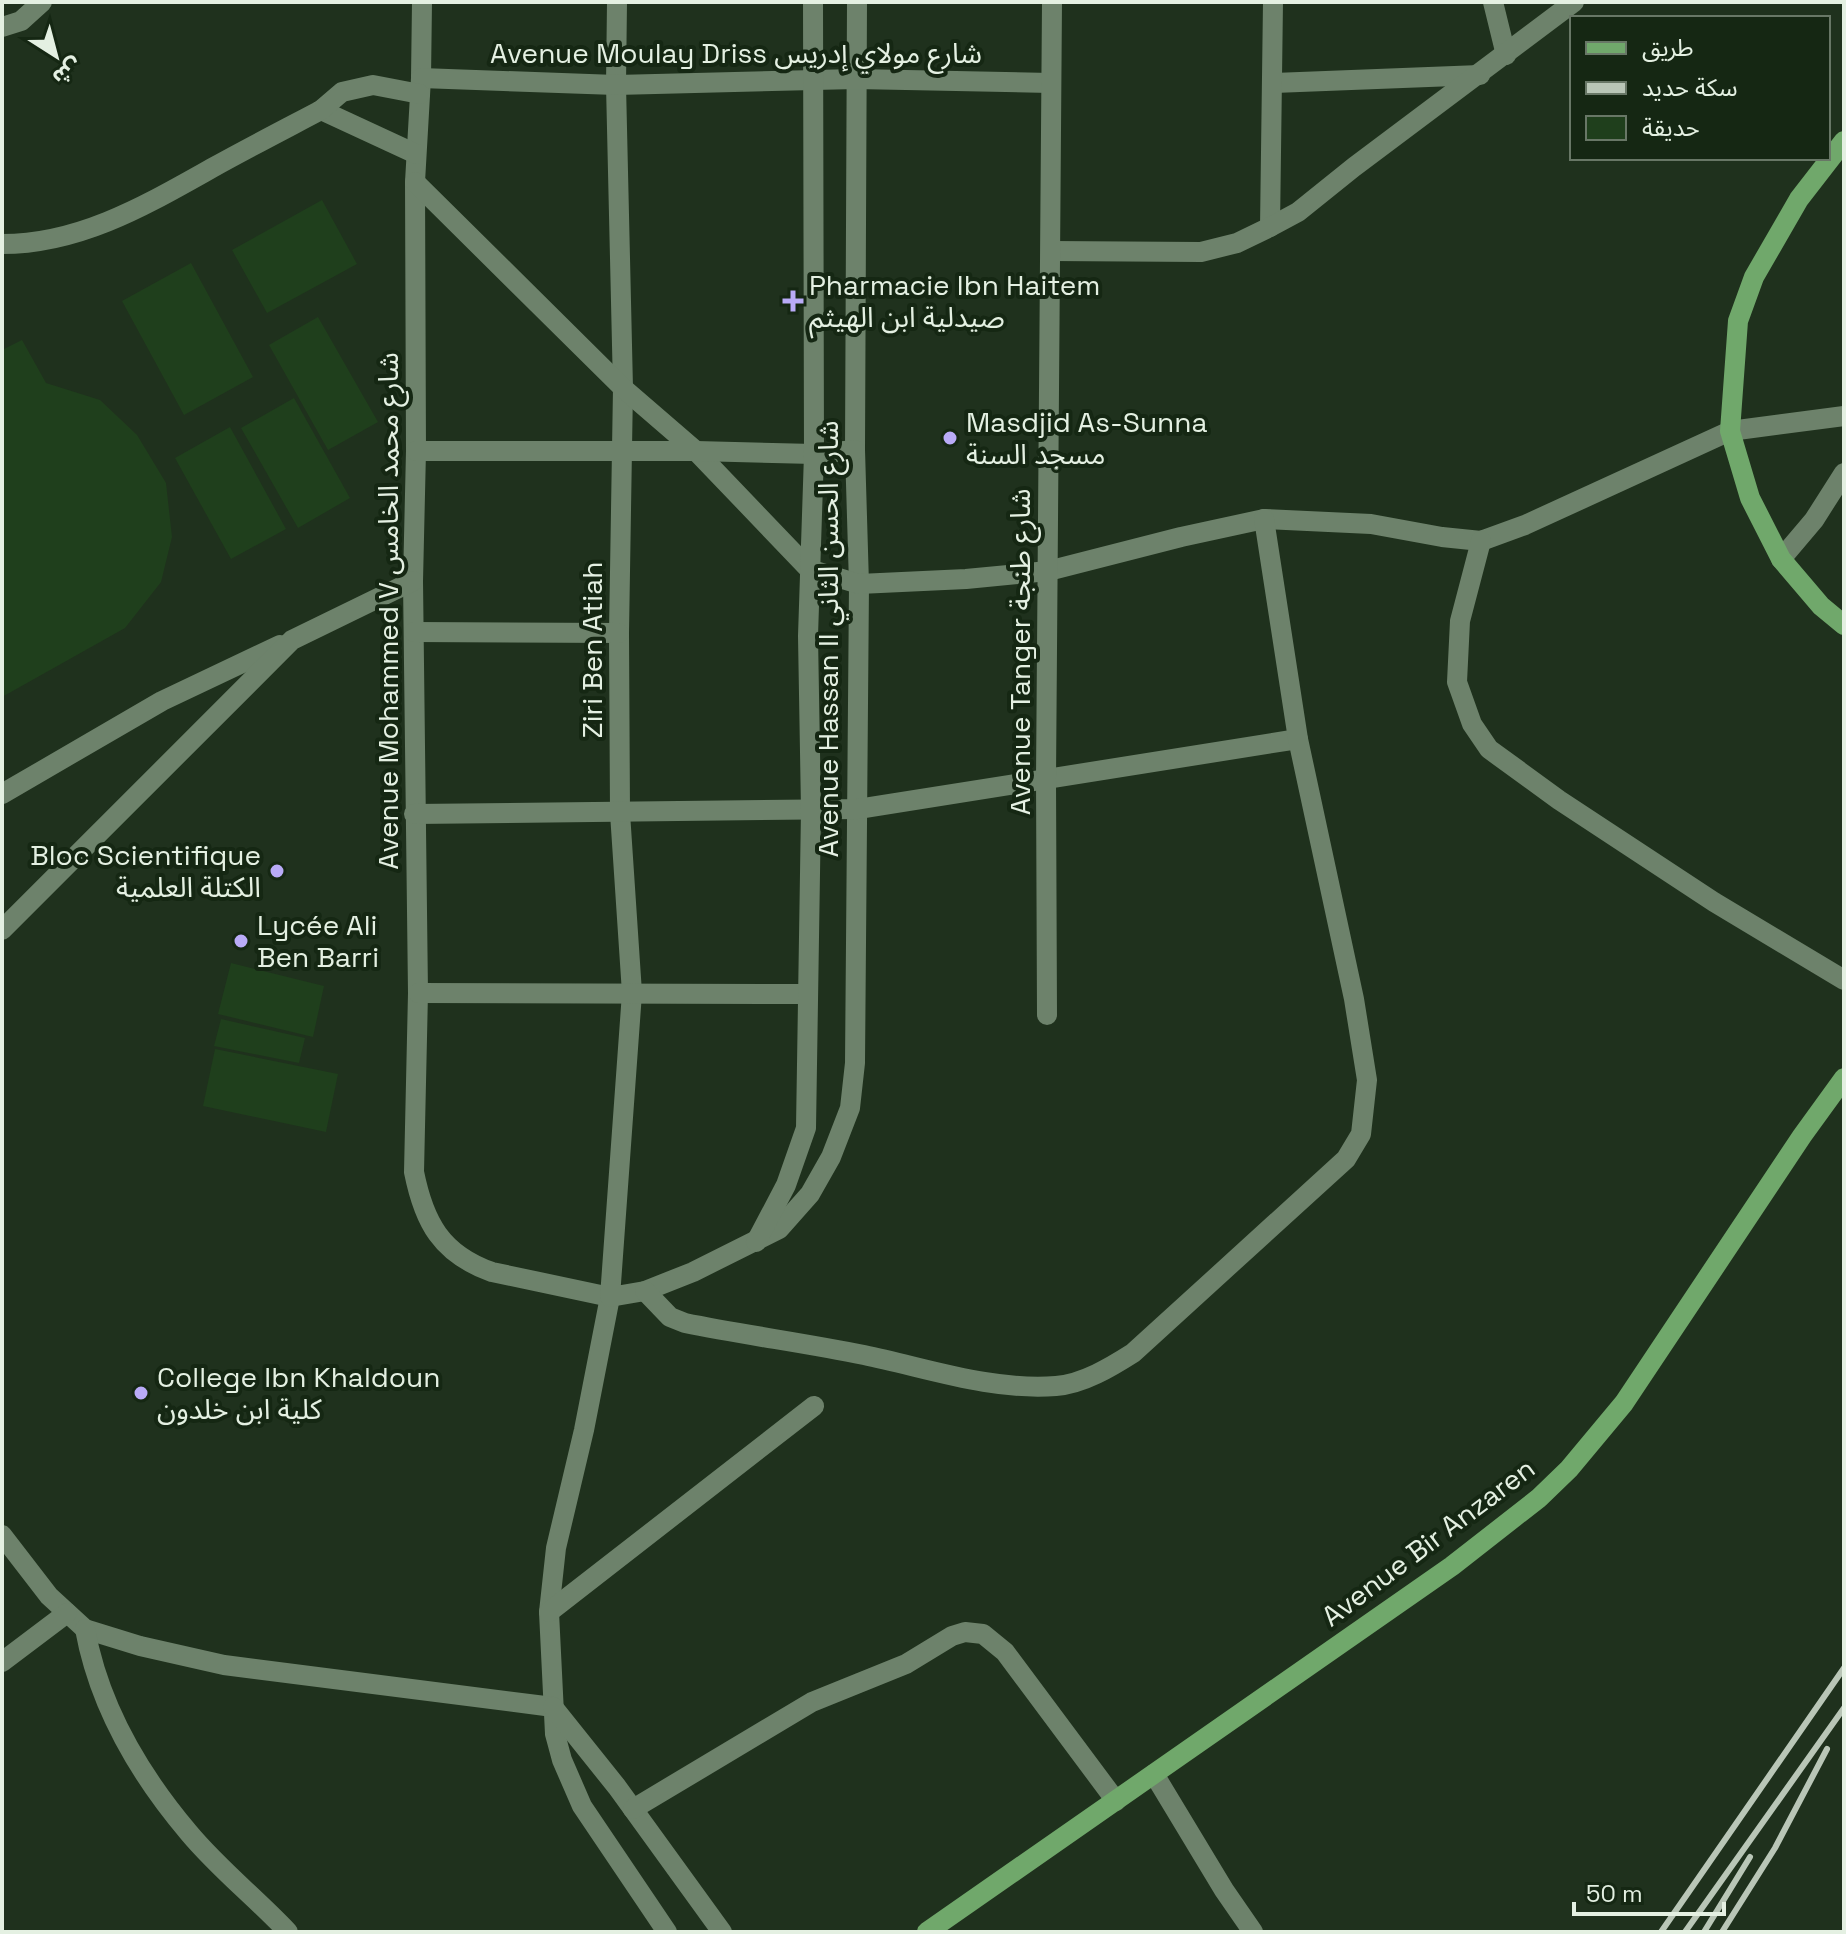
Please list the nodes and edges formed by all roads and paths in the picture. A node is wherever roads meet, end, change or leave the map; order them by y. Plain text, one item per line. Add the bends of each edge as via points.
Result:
1 (42, 2) edge
2 (422, 2) edge
3 (617, 2) edge
4 (813, 2) edge
5 (857, 2) edge
6 (1052, 2) edge
7 (1273, 2) edge
8 (1493, 2) edge
9 (1574, 2) edge
10 (2, 27) edge
11 (1506, 55) junction
12 (1480, 75) junction
13 (856, 79) junction
14 (812, 82) junction
15 (1051, 83) junction
16 (1274, 83) junction
17 (616, 85) junction
18 (421, 86) junction
19 (321, 110) junction
20 (1844, 141) edge
21 (416, 154) junction
22 (1830, 159) edge
23 (1829, 160) edge
24 (415, 182) junction
25 (1270, 227) junction
26 (2, 244) edge
27 (1051, 251) junction
28 (623, 388) junction
29 (1844, 416) edge
30 (1730, 431) junction
31 (855, 450) junction
32 (416, 451) junction
33 (696, 451) junction
34 (623, 453) junction
35 (814, 454) junction
36 (1844, 473) edge
37 (1264, 519) junction
38 (1481, 541) junction
39 (1781, 559) junction
40 (809, 569) junction
41 (1048, 571) junction
42 (413, 581) junction
43 (859, 584) junction
44 (1843, 622) edge
45 (414, 632) junction
46 (619, 633) junction
47 (292, 640) junction
48 (1298, 739) junction
49 (1046, 779) junction
50 (2, 794) edge
51 (858, 809) junction
52 (811, 810) junction
53 (620, 813) junction
54 (414, 814) junction
55 (2, 930) edge
56 (1844, 980) edge
57 (418, 993) junction
58 (632, 993) junction
59 (806, 994) junction
60 (1047, 1015) dead end
61 (1844, 1078) edge
62 (756, 1242) junction
63 (645, 1291) junction
64 (610, 1297) junction
65 (814, 1406) dead end
66 (2, 1535) edge
67 (549, 1612) junction
68 (67, 1613) junction
69 (85, 1629) junction
70 (2, 1662) edge
71 (553, 1707) junction
72 (1154, 1774) junction
73 (1116, 1801) junction
74 (633, 1809) junction
75 (288, 1932) edge
76 (667, 1932) edge
77 (722, 1932) edge
78 (927, 1932) edge
79 (1253, 1932) edge

1 - 10 street via 21,21
2 - 18 street, Avenue Mohammed V شارع محمد الخامس
3 - 17 street, Ziri Ben Atiah
4 - 14 street, Avenue Hassan II شارع الحسن الثاني
5 - 13 street, Avenue Hassan II شارع الحسن الثاني
6 - 15 street, Avenue Tanger شارع طنجة
7 - 16 street
8 - 11 street
9 - 11 street
11 - 12 street
12 - 16 street
12 - 25 street via 1298,212
13 - 14 street, Avenue Moulay Driss شارع مولاي إدريس
13 - 15 street, Avenue Moulay Driss شارع مولاي إدريس
13 - 31 street, Avenue Hassan II شارع الحسن الثاني
14 - 17 street, Avenue Moulay Driss شارع مولاي إدريس
14 - 35 street, Avenue Hassan II شارع الحسن الثاني
15 - 27 street, Avenue Tanger شارع طنجة
16 - 25 street
17 - 18 street, Avenue Moulay Driss شارع مولاي إدريس
17 - 28 street, Ziri Ben Atiah
18 - 19 street, Avenue Moulay Driss شارع مولاي إدريس via 373,85 342,92
18 - 21 street, Avenue Mohammed V شارع محمد الخامس
19 - 21 street
19 - 26 street, Avenue Moulay Driss شارع مولاي إدريس via 140,208 48,241
20 - 22 main road
21 - 24 street, Avenue Mohammed V شارع محمد الخامس
23 - 30 main road via 1799,199 1754,277 1738,321
24 - 28 street
24 - 32 street, Avenue Mohammed V شارع محمد الخامس
25 - 27 street via 1201,252
27 - 41 street, Avenue Tanger شارع طنجة
28 - 33 street
28 - 34 street, Ziri Ben Atiah
29 - 30 street
30 - 38 street
30 - 39 main road via 1750,498
31 - 35 street
31 - 43 street, Avenue Hassan II شارع الحسن الثاني
32 - 34 street
32 - 42 street, Avenue Mohammed V شارع محمد الخامس
33 - 34 street
33 - 35 street
33 - 40 street
34 - 46 street, Ziri Ben Atiah
35 - 40 street, Avenue Hassan II شارع الحسن الثاني
36 - 39 street
37 - 38 street via 1371,524
37 - 41 street
37 - 48 street
38 - 56 street via 1460,621 1457,682 1472,724 1489,749 1701,894
39 - 44 main road via 1821,606
40 - 43 street
40 - 52 street, Avenue Hassan II شارع الحسن الثاني
41 - 43 street
41 - 49 street, Avenue Tanger شارع طنجة
42 - 45 street, Avenue Mohammed V شارع محمد الخامس
42 - 47 street
43 - 51 street, Avenue Hassan II شارع الحسن الثاني
45 - 46 street
45 - 54 street, Avenue Mohammed V شارع محمد الخامس
46 - 53 street, Ziri Ben Atiah
47 - 50 street via 162,701
47 - 55 street
48 - 49 street
48 - 63 street via 1367,1080 1361,1134 1346,1159 1133,1353 1111,1368 1060,1386 1018,1387 685,1323 670,1317
49 - 51 street
49 - 60 street, Avenue Tanger شارع طنجة
51 - 52 street
51 - 62 street, Avenue Hassan II شارع الحسن الثاني via 850,1108 810,1194 779,1229
52 - 53 street
52 - 59 street, Avenue Hassan II شارع الحسن الثاني
53 - 54 street
53 - 58 street, Ziri Ben Atiah
54 - 57 street, Avenue Mohammed V شارع محمد الخامس
57 - 58 street
57 - 64 street, Avenue Mohammed V شارع محمد الخامس via 414,1172 437,1235 474,1266
58 - 59 street
58 - 64 street, Ziri Ben Atiah
59 - 62 street, Avenue Hassan II شارع الحسن الثاني via 806,1128 786,1185
61 - 72 main road, Avenue Bir Anzaren via 1624,1403 1569,1469 1452,1566
62 - 63 street, Avenue Hassan II شارع الحسن الثاني
63 - 64 street, Avenue Hassan II شارع الحسن الثاني
64 - 67 street via 556,1548
65 - 67 street
66 - 68 street
67 - 71 street
68 - 69 street
68 - 70 street
69 - 71 street via 224,1665
69 - 75 street via 111,1714 141,1770 190,1835
71 - 74 street
71 - 76 street via 558,1747 582,1806
72 - 73 main road, Avenue Bir Anzaren
72 - 79 street
73 - 74 street via 1005,1652 983,1634 965,1632 906,1664 812,1702
73 - 78 main road, Avenue Bir Anzaren
74 - 77 street

